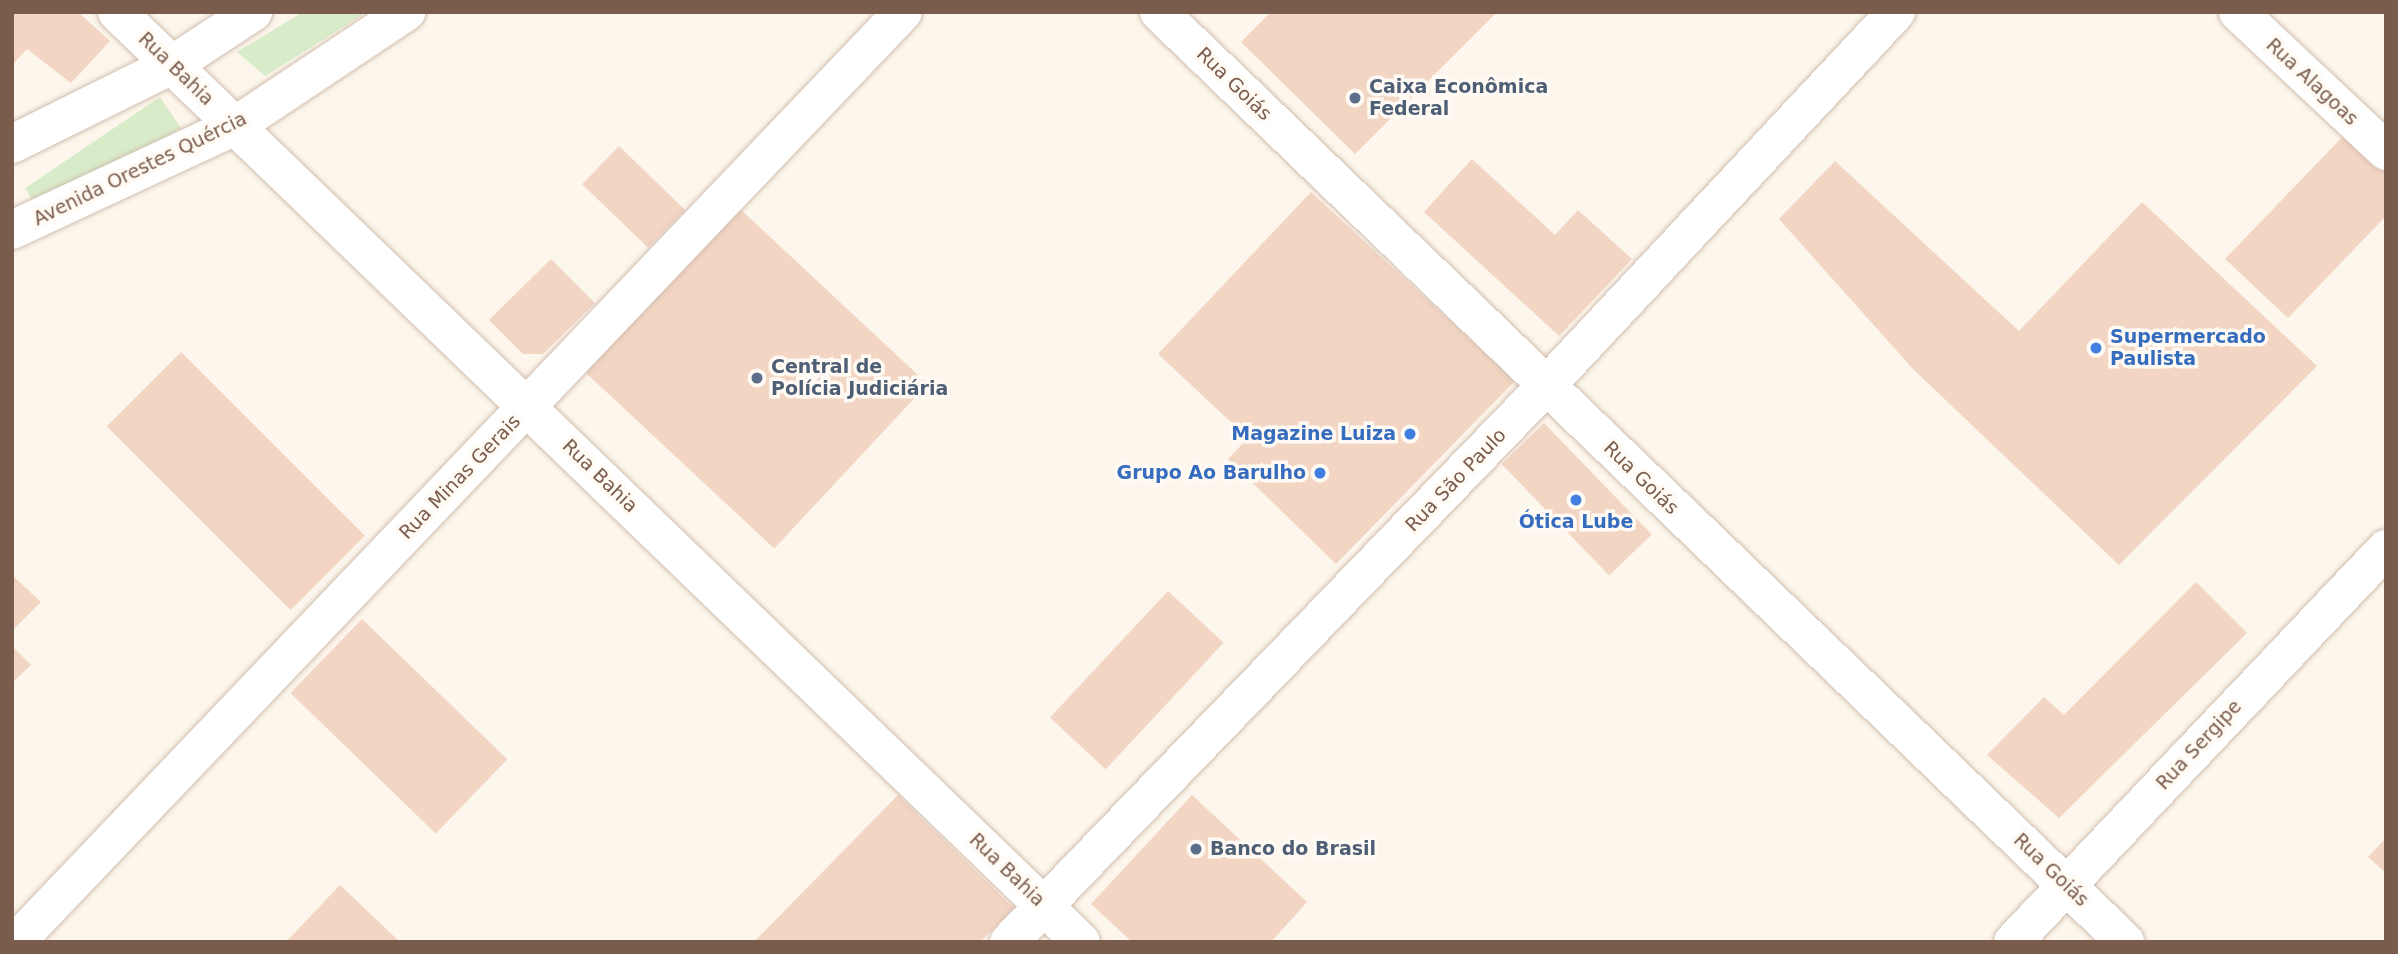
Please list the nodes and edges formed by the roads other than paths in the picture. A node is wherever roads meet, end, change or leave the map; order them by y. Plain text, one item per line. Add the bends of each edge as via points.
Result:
1 (117, 12) edge
2 (253, 12) edge
3 (406, 12) edge
4 (903, 12) edge
5 (1159, 12) edge
6 (1896, 12) edge
7 (2238, 12) edge
8 (172, 65) junction
9 (235, 126) junction
10 (12, 144) edge
11 (2386, 151) edge
12 (12, 230) edge
13 (1545, 387) junction
14 (527, 406) junction
15 (2386, 549) edge
16 (2067, 886) junction
17 (1044, 906) junction
18 (24, 931) edge
19 (1009, 942) edge
20 (1082, 942) edge
21 (2013, 942) edge
22 (2125, 942) edge

1 - 8 street, Rua Bahia
2 - 8 street
3 - 9 street, Avenida Orestes Quércia
4 - 14 street, Rua Minas Gerais
5 - 13 street, Rua Goiás
6 - 13 street, Rua São Paulo
7 - 11 street, Rua Alagoas
8 - 9 street, Rua Bahia
8 - 10 street
9 - 12 street, Avenida Orestes Quércia
9 - 14 street, Rua Bahia
13 - 16 street, Rua Goiás
13 - 17 street, Rua São Paulo
14 - 17 street, Rua Bahia
14 - 18 street, Rua Minas Gerais
15 - 16 street, Rua Sergipe
16 - 21 street, Rua Sergipe
16 - 22 street, Rua Goiás
17 - 19 street, Rua São Paulo
17 - 20 street, Rua Bahia

